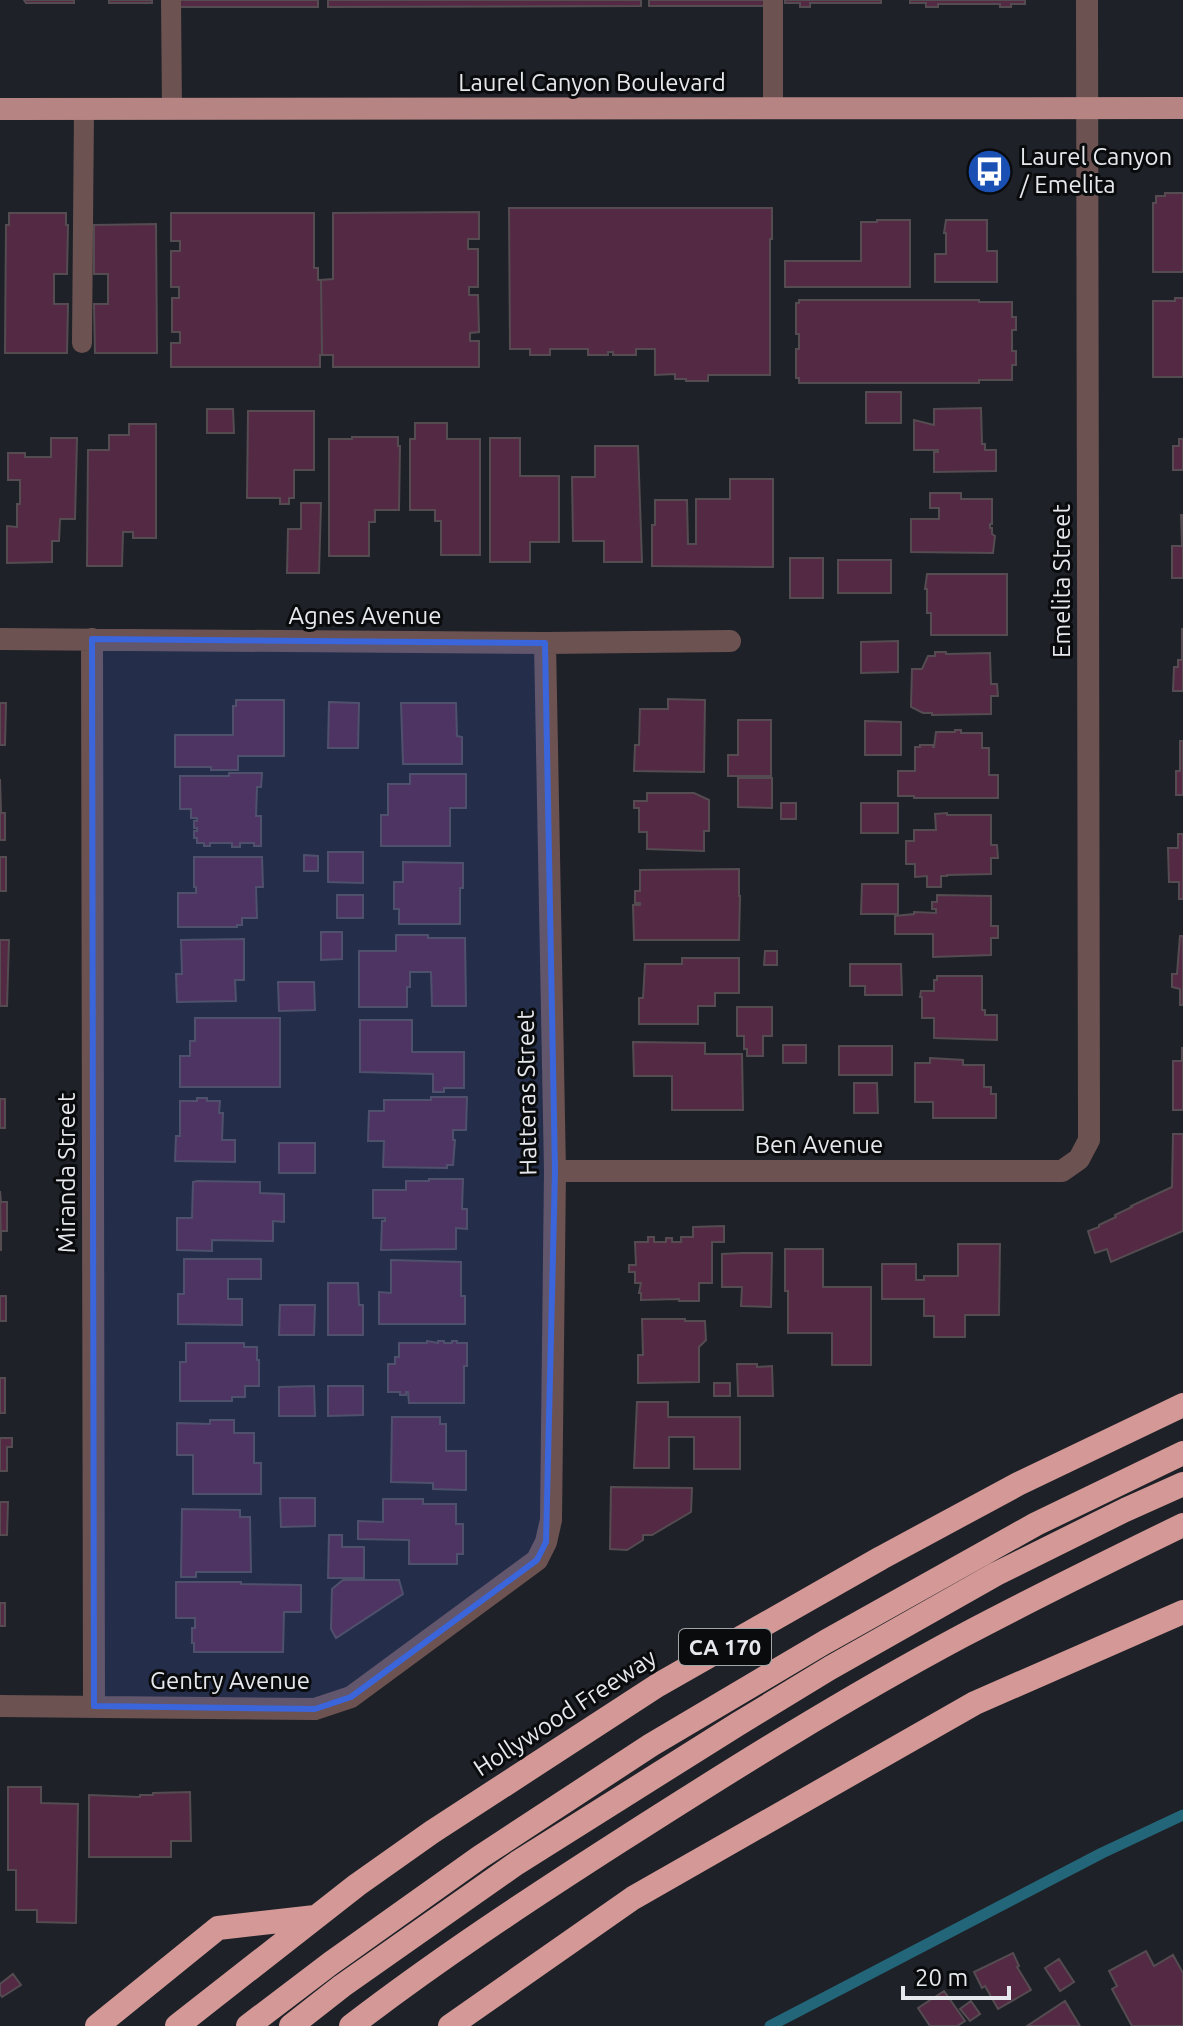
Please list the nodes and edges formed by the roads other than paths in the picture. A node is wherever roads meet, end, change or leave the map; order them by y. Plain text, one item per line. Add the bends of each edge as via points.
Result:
1 (171, 0) edge
2 (773, 0) edge
3 (1087, 0) edge
4 (1088, 108) junction
5 (1183, 108) edge
6 (0, 109) edge
7 (84, 109) junction
8 (172, 109) junction
9 (773, 109) junction
10 (82, 343) dead end
11 (0, 639) edge
12 (92, 639) junction
13 (730, 641) dead end
14 (545, 643) junction
15 (1079, 1159) joint
16 (555, 1171) junction
17 (1183, 1403) edge
18 (1183, 1453) edge
19 (1183, 1484) edge
20 (1183, 1525) edge
21 (546, 1542) joint
22 (1183, 1612) edge
23 (0, 1706) edge
24 (94, 1706) junction
25 (315, 1917) junction
26 (97, 2026) edge
27 (177, 2026) edge
28 (248, 2026) edge
29 (291, 2026) edge
30 (351, 2026) edge
31 (450, 2026) edge

1 - 8 lane
2 - 9 lane
3 - 4 street, Emelita Street
4 - 5 main road, Laurel Canyon Boulevard
4 - 9 main road, Laurel Canyon Boulevard
4 - 15 street, Emelita Street via 1089,1140
6 - 7 main road, Laurel Canyon Boulevard
7 - 8 main road, Laurel Canyon Boulevard
7 - 10 lane
8 - 9 main road, Laurel Canyon Boulevard
11 - 12 street, Agnes Avenue
12 - 14 street, Agnes Avenue
12 - 24 street, Miranda Street
13 - 14 street, Agnes Avenue
14 - 16 street, Hatteras Street
15 - 16 street, Ben Avenue via 1062,1171
16 - 21 street, Hatteras Street via 551,1520
17 - 25 highway, Hollywood Freeway / CA 170 via 1018,1484 658,1685 432,1832
18 - 28 highway via 1023,1531 651,1745 480,1857
19 - 29 highway via 996,1574 738,1724 517,1863
20 - 30 highway via 960,1637 818,1718 541,1892
21 - 24 street, Gentry Avenue via 537,1560 351,1697 315,1709
22 - 31 highway via 975,1703 633,1898
23 - 24 street, Gentry Avenue
25 - 26 highway via 218,1928
25 - 27 highway, Hollywood Freeway / CA 170

